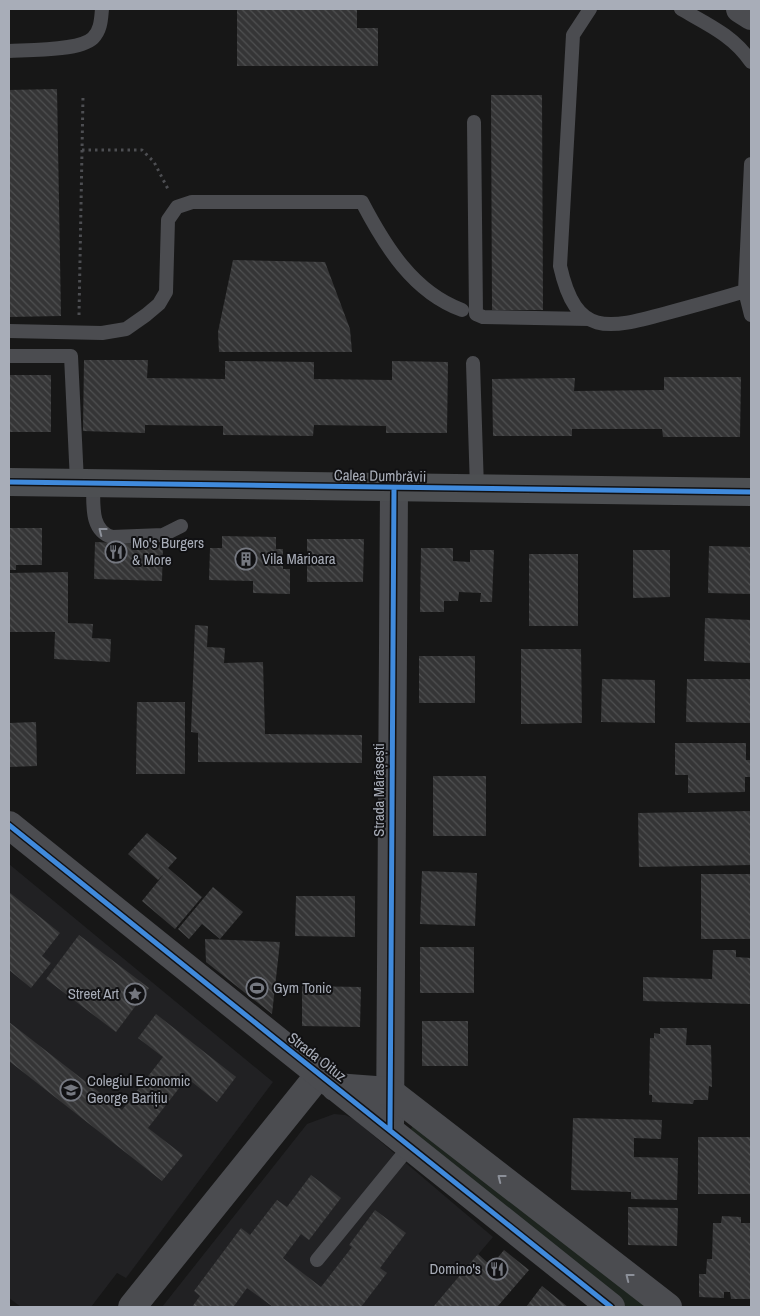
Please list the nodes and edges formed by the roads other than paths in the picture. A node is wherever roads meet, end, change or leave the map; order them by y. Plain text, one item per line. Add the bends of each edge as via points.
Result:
1 (102, 9) edge
2 (590, 9) edge
3 (681, 9) edge
4 (740, 9) edge
5 (751, 16) edge
6 (9, 51) edge
7 (751, 62) edge
8 (474, 122) dead end
9 (751, 164) edge
10 (745, 292) junction
11 (462, 310) dead end
12 (751, 315) edge
13 (589, 319) junction
14 (9, 331) edge
15 (9, 356) edge
16 (473, 362) dead end
17 (9, 482) edge
18 (85, 482) junction
19 (394, 488) junction
20 (477, 489) junction
21 (751, 492) edge
22 (181, 526) dead end
23 (9, 825) edge
24 (327, 1082) junction
25 (389, 1091) junction
26 (400, 1138) junction
27 (317, 1260) dead end
28 (134, 1304) edge
29 (610, 1307) edge
30 (668, 1307) edge

1 - 6 lane via 101,23 93,38 77,45
2 - 13 lane via 573,35 560,266 569,298
3 - 7 lane via 724,34 742,48
4 - 5 street
8 - 13 lane via 476,314 483,317
9 - 10 lane
10 - 12 lane
10 - 13 lane via 623,325 601,324
11 - 14 lane via 448,305 400,266 362,202 192,202 177,207 168,220 166,292 159,304 126,329 102,333
15 - 18 lane via 70,356
16 - 20 lane
17 - 18 main road, Calea Dumbrăvii
18 - 19 main road, Calea Dumbrăvii
22 -> 18 lane via 163,536 112,537 104,534 96,525
19 - 20 main road, Calea Dumbrăvii
19 - 25 street, Strada Mărășești
20 - 21 main road, Calea Dumbrăvii
23 - 24 street, Strada Oituz
24 - 25 street, Strada Oituz
24 - 26 street, Strada Oituz
24 - 28 street
25 - 26 street, Strada Mărășești
30 -> 25 street
26 - 27 lane
26 - 29 street, Strada Oituz

